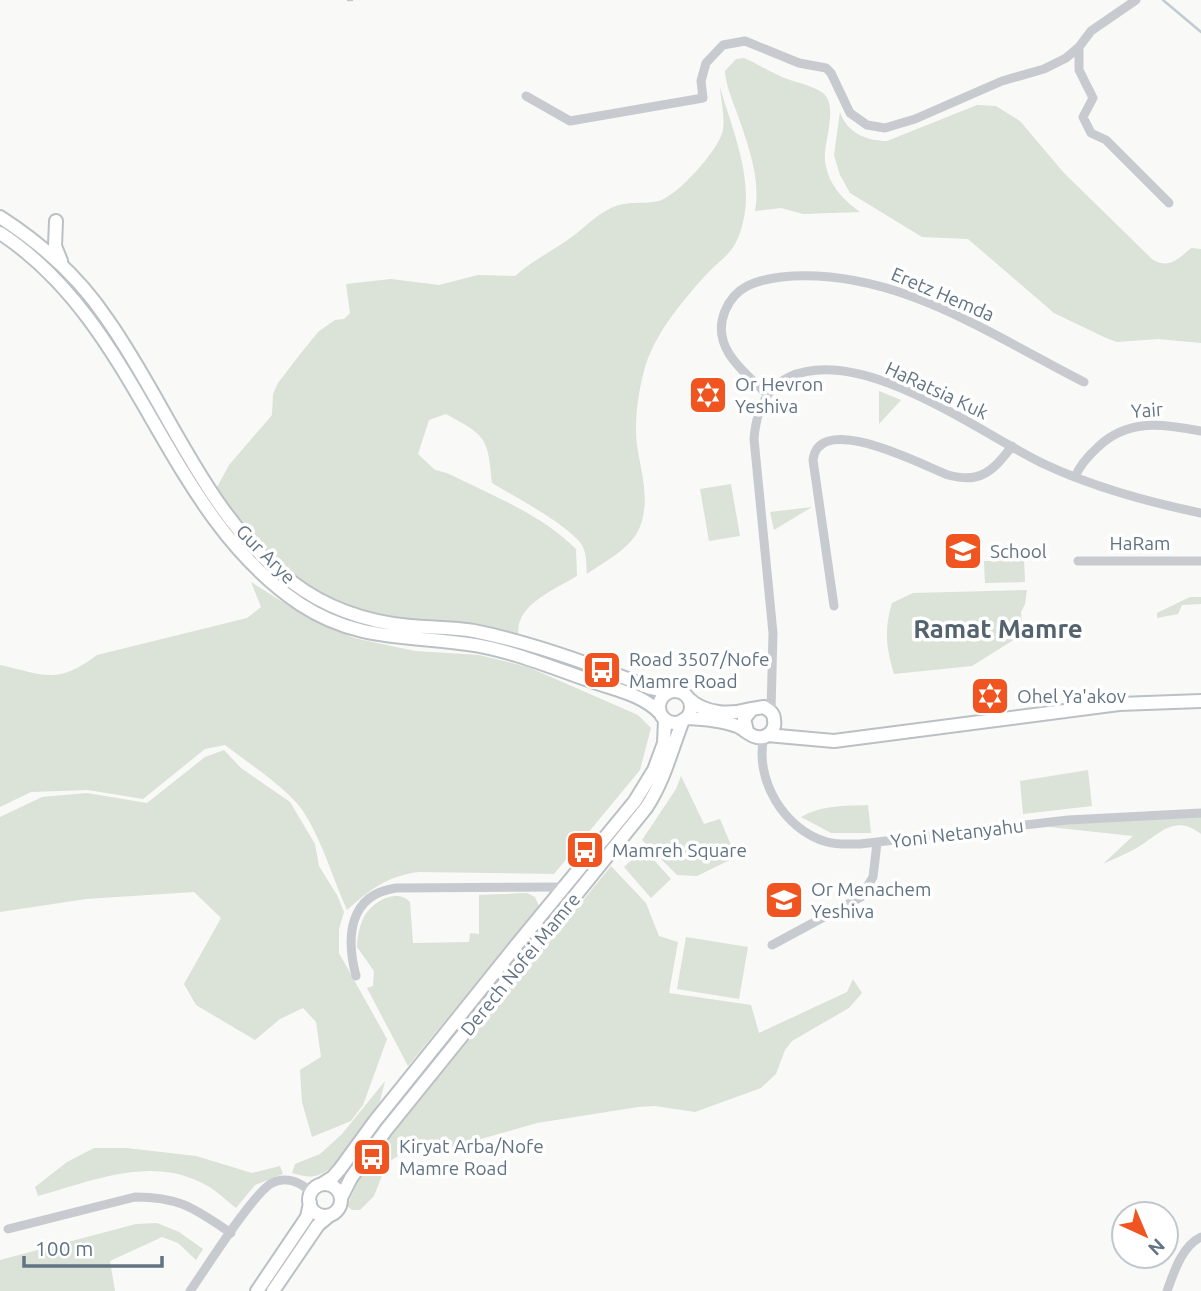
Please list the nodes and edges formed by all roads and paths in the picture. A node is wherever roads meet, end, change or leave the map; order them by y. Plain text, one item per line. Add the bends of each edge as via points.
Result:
1 (1136, 0) edge
2 (1079, 47) junction
3 (526, 96) dead end
4 (1169, 203) dead end
5 (0, 217) edge
6 (55, 220) dead end
7 (0, 233) edge
8 (65, 268) junction
9 (1084, 382) dead end
10 (767, 394) junction
11 (1201, 431) edge
12 (1012, 446) junction
13 (1075, 477) junction
14 (1201, 513) edge
15 (1078, 561) dead end
16 (1201, 561) edge
17 (834, 606) dead end
18 (771, 675) junction
19 (669, 692) junction
20 (688, 699) junction
21 (1201, 701) edge
22 (754, 708) junction
23 (772, 714) junction
24 (662, 717) junction
25 (685, 719) junction
26 (757, 734) junction
27 (820, 740) junction
28 (1201, 813) edge
29 (877, 843) junction
30 (534, 886) junction
31 (563, 887) junction
32 (549, 904) junction
33 (772, 945) dead end
34 (356, 976) dead end
35 (314, 1193) junction
36 (341, 1198) junction
37 (330, 1215) junction
38 (8, 1228) dead end
39 (231, 1233) junction
40 (1201, 1237) edge
41 (190, 1291) edge
42 (257, 1291) edge
43 (273, 1291) edge
44 (1167, 1291) edge

1 - 2 street via 1091,31
2 - 3 street via 1044,69 885,128 867,125 850,113 826,68 799,63 745,41 723,45 706,63 703,99 570,121
2 - 4 street via 1079,70 1093,98 1083,117 1091,133 1106,140
5 - 8 main road, Gur Arye
6 - 8 main road via 55,246
7 - 24 main road, Gur Arye via 51,273 84,311 216,521 238,550 285,593 338,623 389,637 492,649 626,693 652,704
8 - 19 main road, Gur Arye via 107,318 238,528 302,588 343,611 392,624 496,636
9 - 10 street, Eretz Hemda via 913,297 859,281 797,276 743,287 723,315 721,337 730,357
10 - 12 street, HaRatsia Kuk via 781,381 815,369 858,374 911,394
10 - 18 street via 755,426 754,446 773,633
11 - 13 street, Yair via 1154,424 1130,427 1104,441
12 - 13 street, HaRatsia Kuk
12 - 17 street via 989,470 965,478 873,444 835,441 814,450
13 - 14 street, HaRatsia Kuk
15 - 16 street, HaRam
18 - 22 street via 764,698
18 - 23 street
19 - 20 main road via 680,692
19 - 24 main road via 661,698
20 - 22 main road via 707,710
20 - 25 main road via 691,709
21 - 27 main road via 1119,704
22 - 23 main road
22 - 26 main road via 744,719
23 - 26 main road via 773,729
23 - 27 main road via 786,728
24 - 25 main road via 674,723
24 - 31 main road, Derech Nofei Mamre via 664,743 645,786
25 - 26 main road via 735,725
25 - 36 main road, Derech Nofei Mamre via 646,808 386,1129
26 - 27 main road
26 - 29 street, Yoni Netanyahu via 764,775 774,799 791,821 814,837 834,843
28 - 29 street, Yoni Netanyahu via 1046,822
29 - 33 street via 873,877 861,897
30 - 31 street
30 - 32 street via 547,895
30 - 34 street via 383,891 362,907 352,926 350,946
31 - 32 main road, Derech Nofei Mamre
32 - 35 main road, Derech Nofei Mamre via 334,1177
35 - 36 main road via 337,1188
35 - 37 main road via 319,1214
35 - 39 street via 297,1182 270,1184
35 - 42 main road, Derech Nofei Mamre via 307,1217
36 - 37 main road, Derech Nofei Mamre
37 - 43 main road via 318,1225
38 - 39 street via 149,1197 178,1201
39 - 41 street
40 - 44 street via 1192,1241

